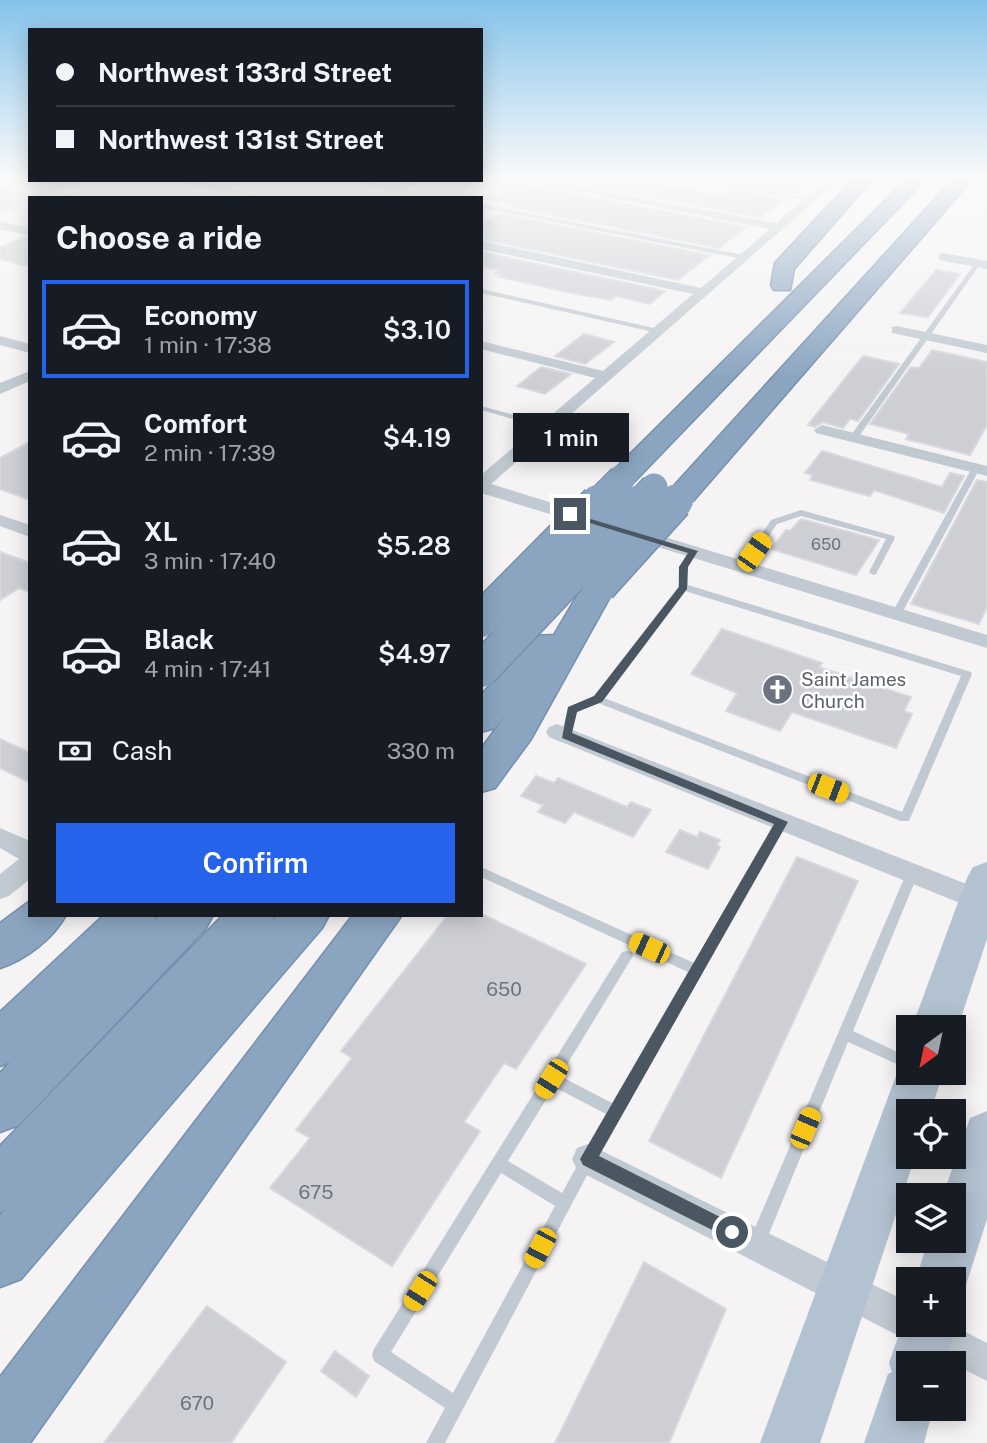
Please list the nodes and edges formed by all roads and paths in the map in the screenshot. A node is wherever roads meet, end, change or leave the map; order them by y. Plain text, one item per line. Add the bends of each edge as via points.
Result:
1 (673, 243) edge
2 (759, 243) edge
3 (805, 243) edge
4 (827, 243) edge
5 (850, 243) edge
6 (883, 243) edge
7 (906, 243) edge
8 (926, 243) edge
9 (483, 245) edge
10 (743, 257) junction
11 (943, 257) dead end
12 (983, 264) edge
13 (782, 285) junction
14 (483, 291) edge
15 (703, 292) junction
16 (858, 298) junction
17 (897, 330) dead end
18 (658, 331) junction
19 (928, 336) junction
20 (0, 340) edge
21 (483, 345) edge
22 (28, 348) edge
23 (987, 349) edge
24 (28, 376) edge
25 (607, 376) junction
26 (0, 389) edge
27 (728, 408) dead end
28 (483, 409) edge
29 (548, 427) junction
30 (822, 430) dead end
31 (854, 438) junction
32 (982, 469) edge
33 (609, 474) junction
34 (669, 483) junction
35 (483, 484) edge
36 (483, 487) edge
37 (0, 520) edge
38 (28, 530) edge
39 (693, 551) junction
40 (743, 567) junction
41 (873, 572) dead end
42 (483, 580) edge
43 (684, 587) junction
44 (897, 613) junction
45 (483, 618) edge
46 (987, 642) edge
47 (483, 668) edge
48 (598, 699) junction
49 (499, 724) edge
50 (562, 734) joint
51 (483, 772) edge
52 (782, 822) junction
53 (0, 837) edge
54 (28, 852) edge
55 (28, 865) edge
56 (483, 873) edge
57 (912, 874) junction
58 (0, 889) edge
59 (984, 894) edge
60 (40, 917) edge
61 (132, 917) edge
62 (188, 917) edge
63 (251, 917) edge
64 (304, 917) edge
65 (378, 917) edge
66 (0, 949) edge
67 (627, 956) dead end
68 (696, 970) junction
69 (939, 1015) edge
70 (844, 1034) junction
71 (0, 1044) edge
72 (896, 1058) edge
73 (551, 1079) junction
74 (915, 1085) edge
75 (0, 1108) edge
76 (615, 1112) junction
77 (987, 1134) edge
78 (588, 1159) junction
79 (499, 1164) junction
80 (0, 1185) edge
81 (564, 1203) junction
82 (756, 1244) junction
83 (0, 1258) edge
84 (947, 1267) edge
85 (845, 1288) junction
86 (896, 1319) edge
87 (928, 1337) edge
88 (987, 1363) edge
89 (456, 1405) junction
90 (900, 1421) edge
91 (0, 1430) edge
92 (435, 1443) edge
93 (790, 1443) edge
94 (894, 1443) edge

1 - 10 lane
2 - 10 street
3 - 13 highway via 783,268
4 - 13 highway
5 - 33 highway
6 - 27 highway
7 - 16 highway
8 - 16 highway
9 - 15 street
10 - 15 street
11 - 12 street
12 - 19 lane
13 - 33 highway
14 - 18 lane
15 - 18 street
16 - 34 highway
17 - 19 street
18 - 25 street
19 - 23 street
19 - 31 lane
20 - 22 street
21 - 25 street
24 - 26 street
25 - 29 street
28 - 29 lane
29 - 35 street
30 - 31 street
31 - 32 street
32 - 44 lane
33 - 42 highway
33 - 45 highway, bridge
34 - 47 highway, bridge
34 - 49 highway, bridge
36 - 39 street
37 - 38 street
39 - 40 street
39 - 43 lane via 683,567
40 - 41 lane via 775,522 801,513 891,538
40 - 44 street
43 - 48 lane
43 - 48 lane via 967,674 905,818
44 - 46 street
48 - 50 lane via 572,710
49 - 51 highway
50 - 52 street
52 - 57 street
52 - 68 lane
53 - 54 street
55 - 58 street
56 - 68 lane
57 - 59 street
57 - 70 lane
59 - 69 main road
60 - 66 highway
61 - 71 highway
62 - 75 highway
63 - 80 highway
64 - 83 highway
65 - 91 highway
67 - 73 lane
68 - 76 lane
70 - 72 lane
70 - 82 lane
73 - 76 lane
73 - 79 lane
74 - 85 main road
76 - 78 lane
77 - 84 main road
78 - 81 lane
78 - 82 street
79 - 81 lane
79 - 89 lane via 380,1354
81 - 89 lane
82 - 85 street
85 - 86 street
85 - 93 main road
87 - 88 street
89 - 92 lane
90 - 94 main road

